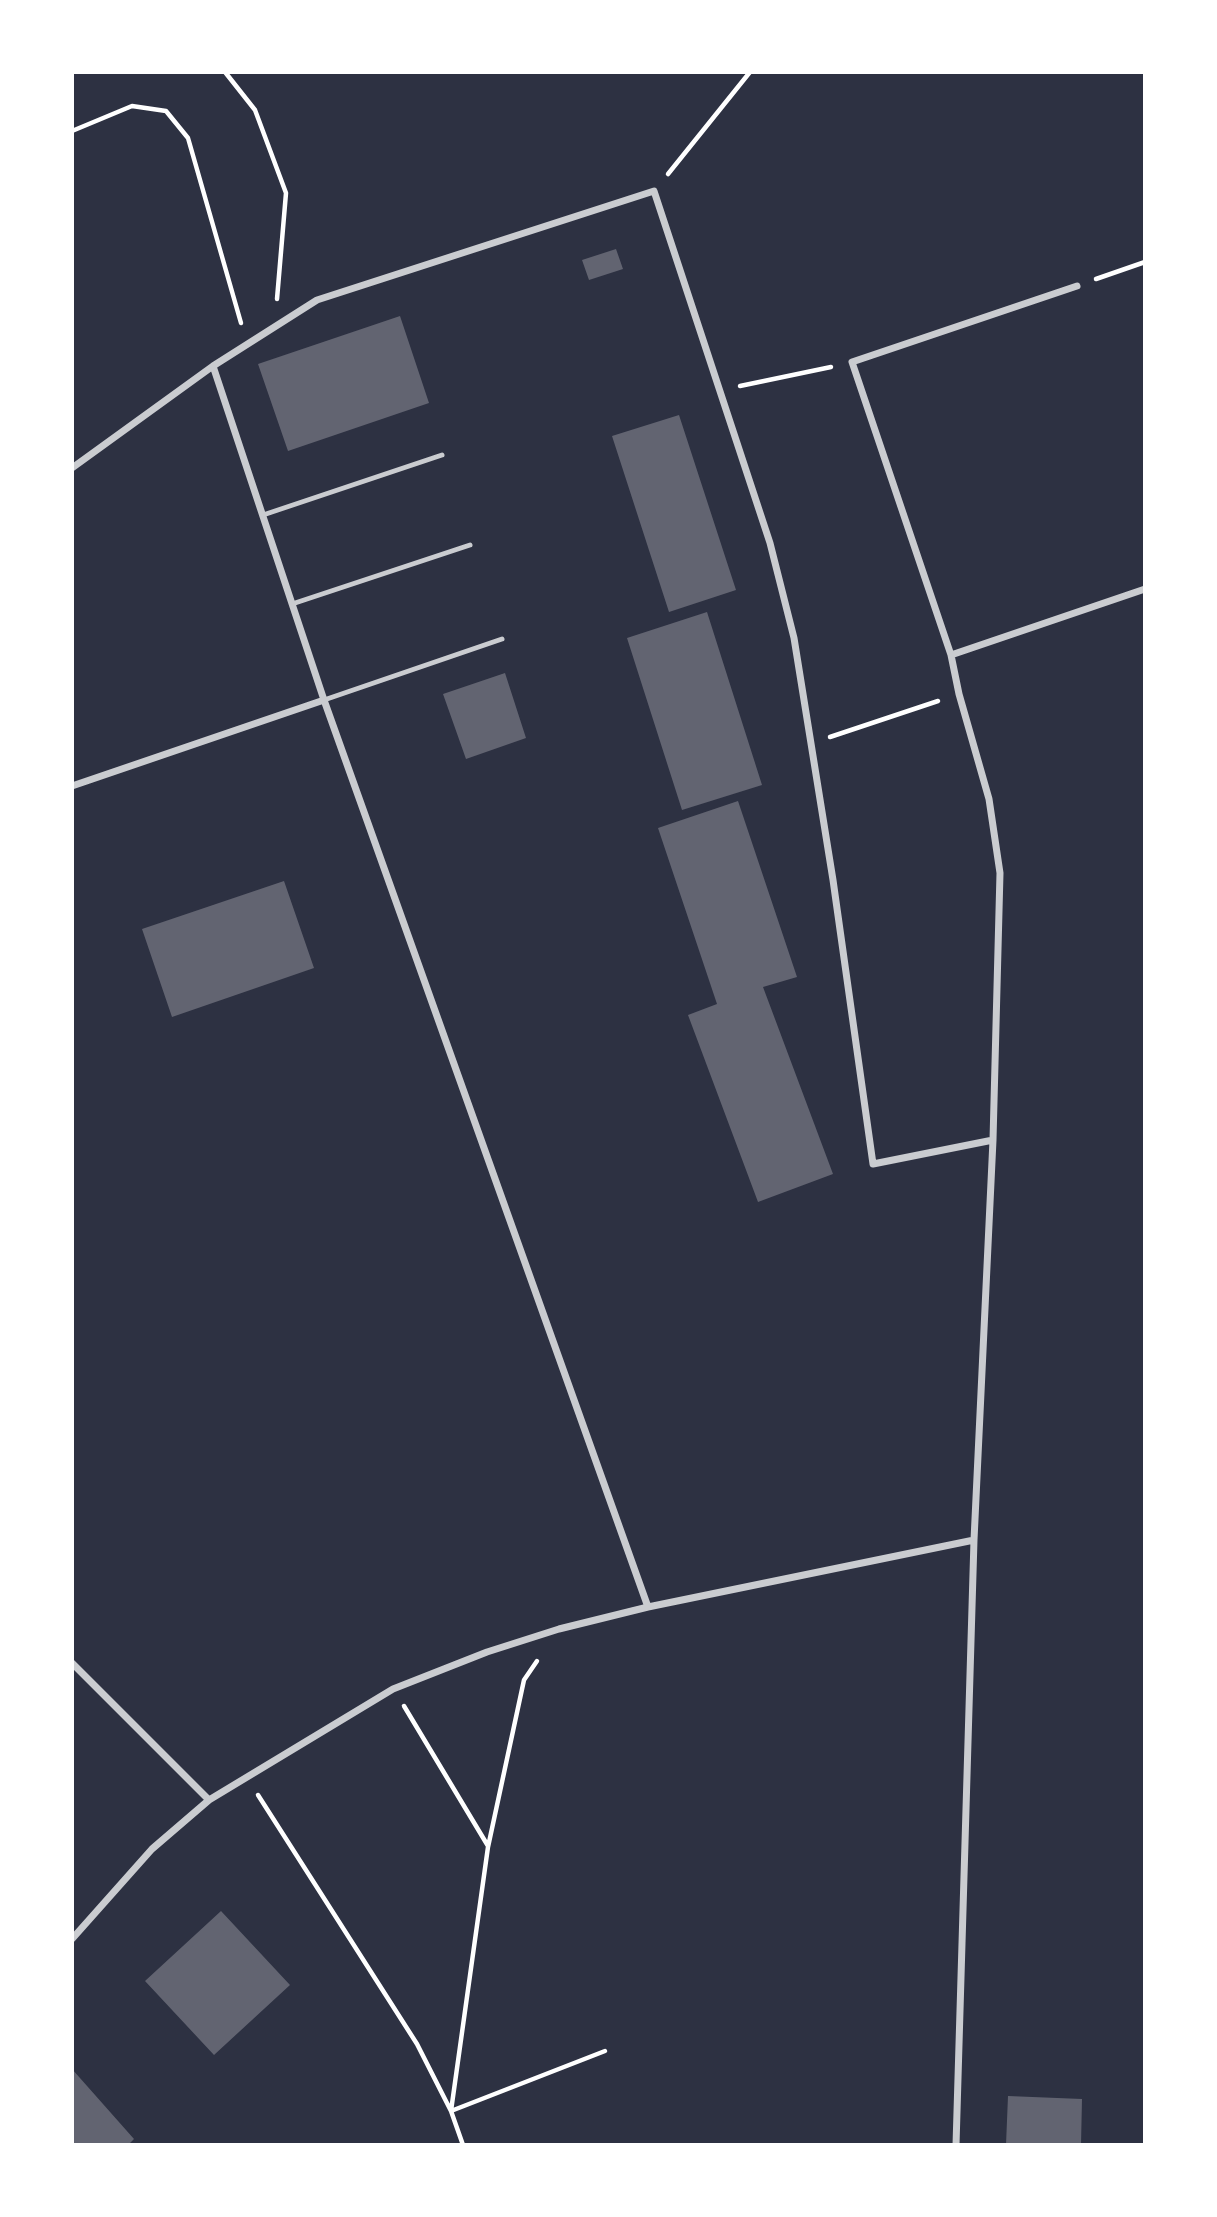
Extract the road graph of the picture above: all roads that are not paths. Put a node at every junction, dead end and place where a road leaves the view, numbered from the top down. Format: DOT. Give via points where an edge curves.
graph roads {
  1 [pos="1077,286"];
  2 [pos="213,366"];
  3 [pos="442,455"];
  4 [pos="72,468"];
  5 [pos="263,515"];
  6 [pos="470,545"];
  7 [pos="1145,589"];
  8 [pos="292,604"];
  9 [pos="502,639"];
  10 [pos="951,655"];
  11 [pos="324,700"];
  12 [pos="72,786"];
  13 [pos="993,1140"];
  14 [pos="974,1540"];
  15 [pos="648,1607"];
  16 [pos="72,1664"];
  17 [pos="209,1800"];
  18 [pos="72,1940"];
  19 [pos="956,2145"];
  1 -- 10 [label="street" via="852,362"];
  2 -- 4 [label="street"];
  2 -- 5 [label="street"];
  2 -- 13 [label="street" via="317,300 654,191 770,543 794,638 873,1164"];
  3 -- 5 [label="lane"];
  5 -- 8 [label="street"];
  6 -- 8 [label="lane"];
  7 -- 10 [label="street"];
  8 -- 11 [label="street"];
  9 -- 11 [label="lane"];
  10 -- 13 [label="street" via="989,799 1000,873"];
  11 -- 12 [label="street"];
  11 -- 15 [label="street"];
  13 -- 14 [label="street"];
  14 -- 15 [label="street"];
  14 -- 19 [label="street"];
  15 -- 17 [label="street" via="487,1652 393,1689"];
  16 -- 17 [label="street"];
  17 -- 18 [label="street" via="152,1849"];
}
